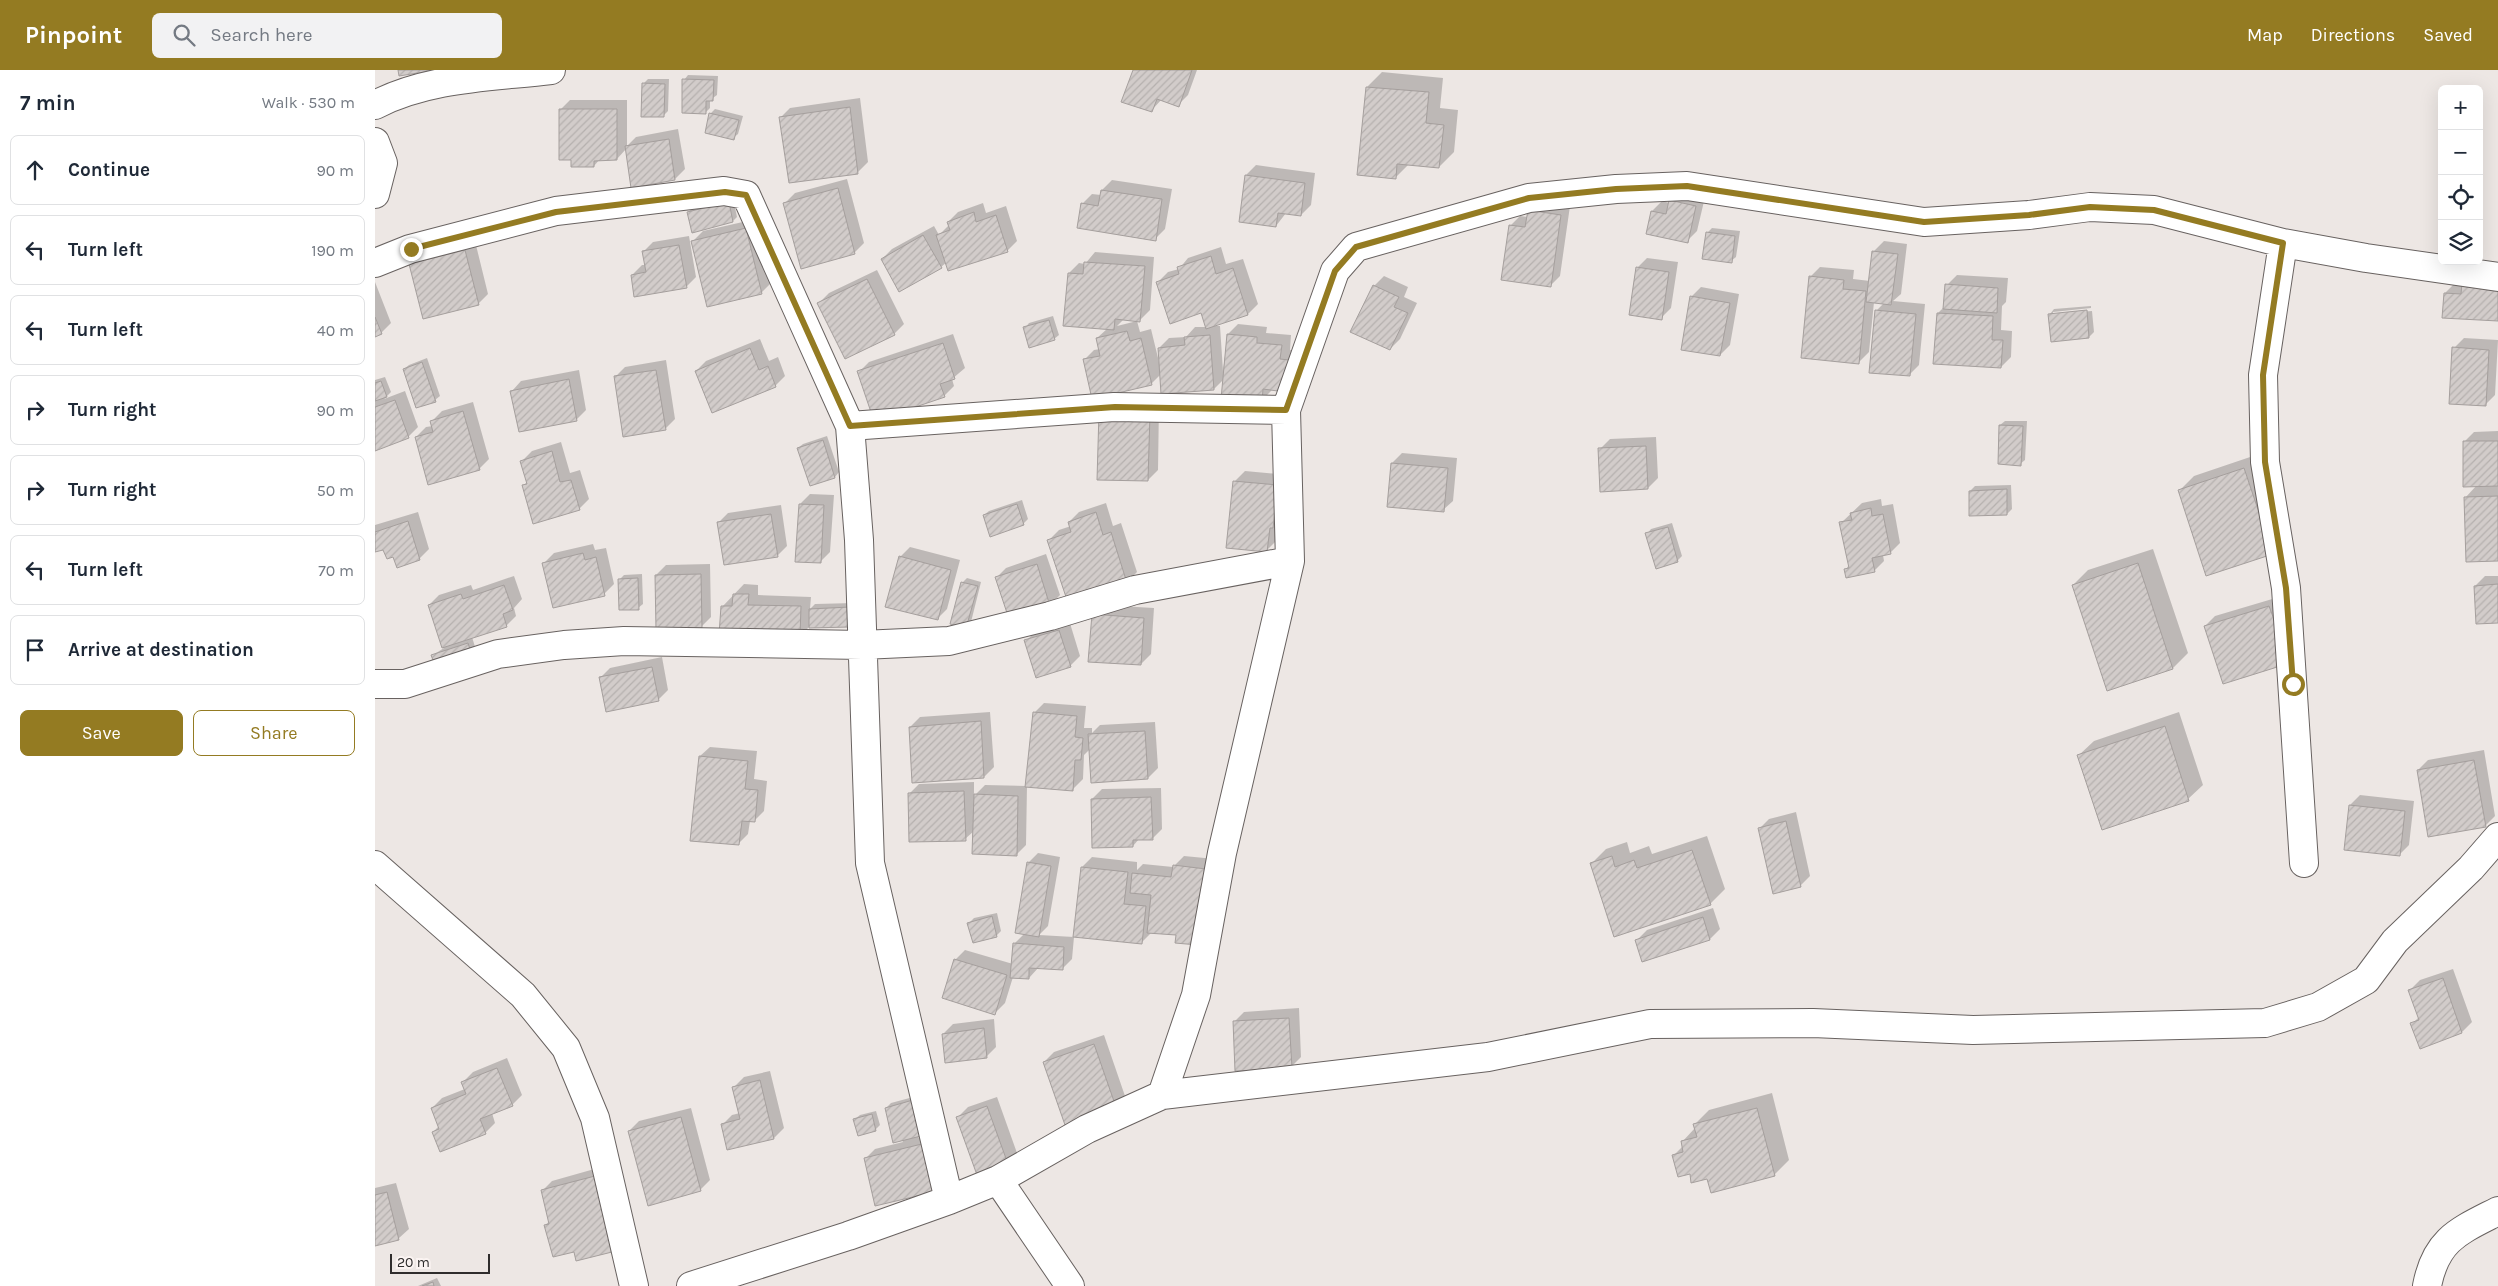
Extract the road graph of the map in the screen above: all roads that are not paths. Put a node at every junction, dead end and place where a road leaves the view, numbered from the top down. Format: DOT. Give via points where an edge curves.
graph roads {
  1 [pos="551,70"];
  2 [pos="375,105"];
  3 [pos="375,142"];
  4 [pos="375,194"];
  5 [pos="2283,243"];
  6 [pos="375,263"];
  7 [pos="2498,277"];
  8 [pos="1286,410"];
  9 [pos="850,426"];
  10 [pos="1290,561"];
  11 [pos="862,645"];
  12 [pos="375,684"];
  13 [pos="2498,837"];
  14 [pos="2304,863"];
  15 [pos="375,865"];
  16 [pos="1162,1095"];
  17 [pos="998,1180"];
  18 [pos="949,1200"];
  19 [pos="2498,1211"];
  20 [pos="634,1286"];
  21 [pos="691,1286"];
  22 [pos="1070,1286"];
  23 [pos="2427,1286"];
  1 -- 2 [label="street" via="426,86 394,95"];
  3 -- 4 [label="street" via="383,163"];
  5 -- 7 [label="street"];
  5 -- 8 [label="street" via="2154,210 2090,207 1924,222 1687,186 1529,198 1356,247 1335,271"];
  5 -- 14 [label="street" via="2263,375 2265,462 2286,588"];
  6 -- 9 [label="street" via="411,249 556,212 725,192 746,195"];
  8 -- 9 [label="street" via="1115,407"];
  8 -- 10 [label="street"];
  9 -- 11 [label="street" via="859,540"];
  10 -- 11 [label="street" via="1135,590 1050,616 949,641"];
  10 -- 16 [label="street" via="1222,853 1196,995"];
  11 -- 12 [label="street" via="624,641 564,645 499,654 405,684"];
  11 -- 18 [label="street" via="870,863"];
  13 -- 16 [label="street" via="2471,868 2395,941 2365,980 2318,1007 2265,1023 1973,1030 1813,1022 1650,1024 1487,1057"];
  15 -- 20 [label="street" via="523,996 566,1048 595,1118"];
  16 -- 17 [label="street" via="1087,1129"];
  17 -- 18 [label="street"];
  17 -- 22 [label="street"];
  18 -- 21 [label="street"];
  19 -- 23 [label="street" via="2446,1241 2430,1270"];
}
